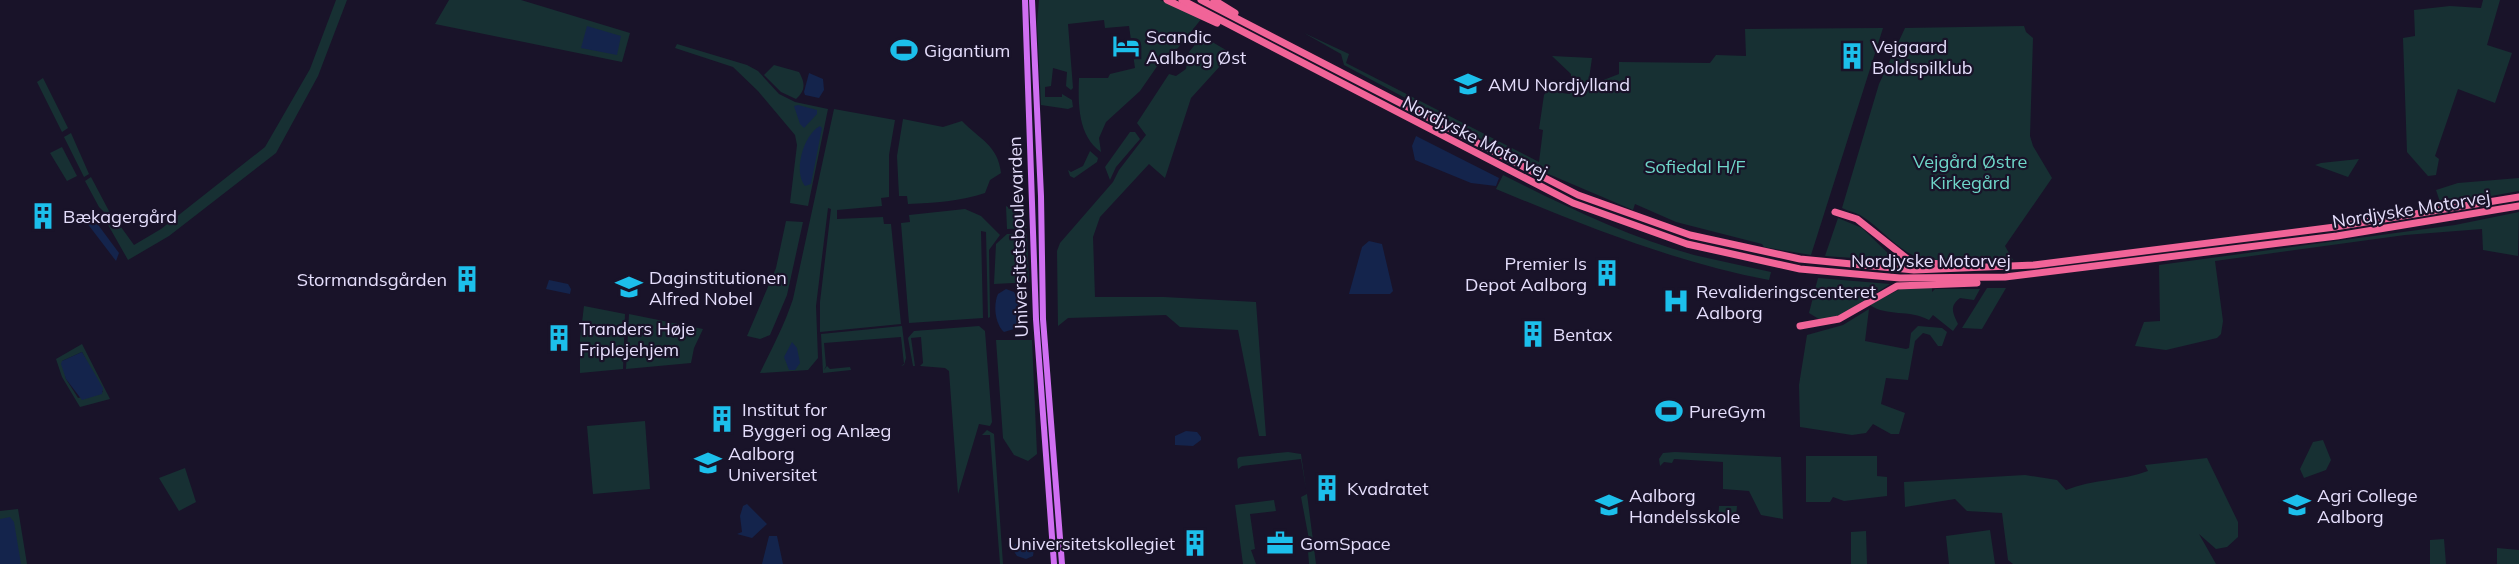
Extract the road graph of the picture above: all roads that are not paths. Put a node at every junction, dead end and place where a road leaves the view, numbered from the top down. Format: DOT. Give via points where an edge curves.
graph roads {
  1 [pos="1025,0"];
  2 [pos="1032,0"];
  3 [pos="1167,0"];
  4 [pos="1182,0"];
  5 [pos="1201,0"];
  6 [pos="1214,0"];
  7 [pos="1293,49"];
  8 [pos="1351,89"];
  9 [pos="2519,197"];
  10 [pos="2519,206"];
  11 [pos="1835,212"];
  12 [pos="2034,266"];
  13 [pos="2071,270"];
  14 [pos="1800,326"];
  15 [pos="1054,564"];
  16 [pos="1062,564"];
  1 -- 15 [label="main road, Universitetsboulevarden" via="1036,319"];
  2 -- 16 [label="main road, Universitetsboulevarden" via="1043,319"];
  3 -- 8 [label="highway"];
  4 -- 8 [label="highway, Nordjyske Motorvej"];
  5 -- 7 [label="highway, Nordjyske Motorvej"];
  6 -- 7 [label="highway"];
  7 -- 12 [label="highway, Nordjyske Motorvej" via="1578,195 1690,235 1776,255 1858,267 1914,270"];
  8 -- 13 [label="highway, Nordjyske Motorvej" via="1573,203 1687,244 1774,264 1852,276 1971,279"];
  9 -- 12 [label="highway, Nordjyske Motorvej" via="2368,222"];
  10 -- 13 [label="highway, Nordjyske Motorvej" via="2337,236"];
  11 -- 12 [label="highway" via="1857,219 1894,250 1917,263"];
  13 -- 14 [label="highway" via="2005,280 1898,286 1839,319"];
}
